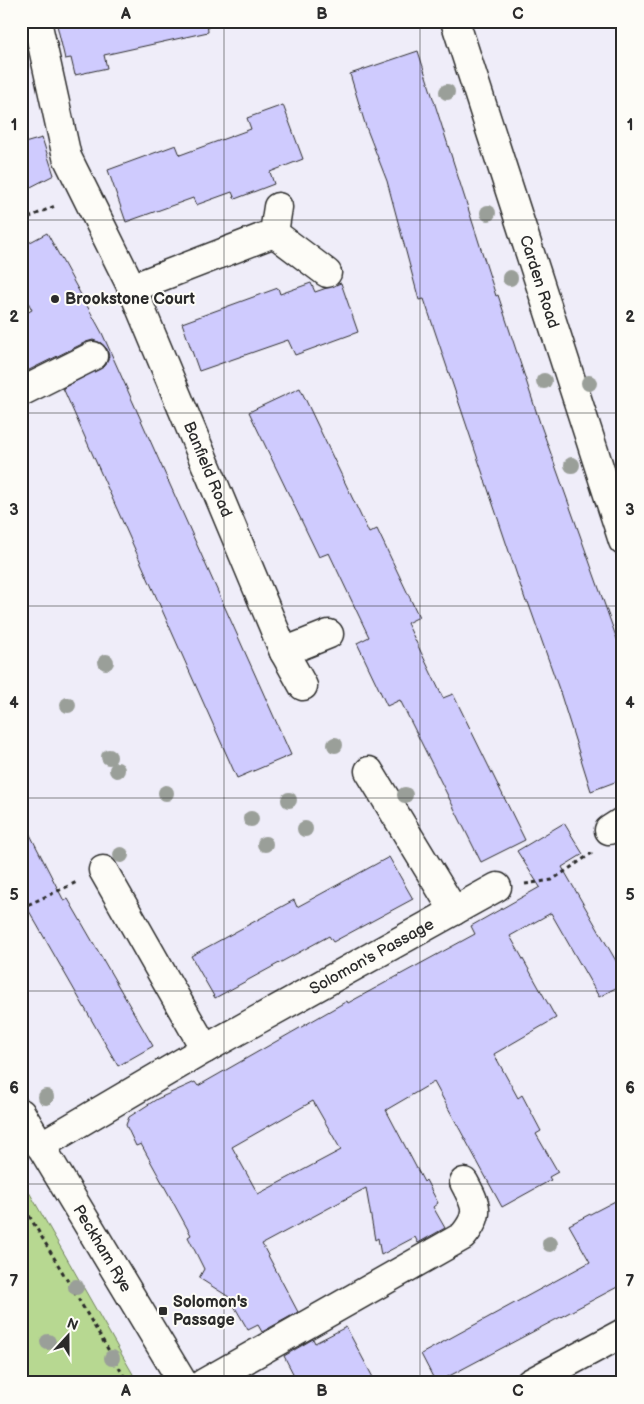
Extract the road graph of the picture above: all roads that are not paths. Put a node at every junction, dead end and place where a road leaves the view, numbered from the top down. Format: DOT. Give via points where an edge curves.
graph roads {
  1 [pos="37,21"];
  2 [pos="455,21"];
  3 [pos="327,273"];
  4 [pos="132,288"];
  5 [pos="93,356"];
  6 [pos="21,392"];
  7 [pos="623,541"];
  8 [pos="329,634"];
  9 [pos="284,652"];
  10 [pos="304,686"];
  11 [pos="369,771"];
  12 [pos="103,870"];
  13 [pos="497,887"];
  14 [pos="454,911"];
  15 [pos="205,1049"];
  16 [pos="21,1113"];
  17 [pos="40,1146"];
  18 [pos="464,1182"];
  19 [pos="623,1333"];
  20 [pos="183,1383"];
  21 [pos="204,1383"];
  22 [pos="530,1383"];
  1 -- 4 [label="street, Banfield Road" via="67,157"];
  2 -- 7 [label="street, Carden Road"];
  3 -- 4 [label="street" via="276,220"];
  4 -- 9 [label="street, Banfield Road"];
  5 -- 6 [label="street"];
  8 -- 9 [label="street"];
  9 -- 10 [label="street, Banfield Road"];
  11 -- 14 [label="street"];
  12 -- 15 [label="street"];
  13 -- 14 [label="street, Solomon's Passage"];
  14 -- 15 [label="street, Solomon's Passage"];
  15 -- 17 [label="street, Solomon's Passage"];
  16 -- 17 [label="street, Peckham Rye"];
  17 -- 20 [label="street, Peckham Rye"];
  18 -- 21 [label="street" via="476,1204 474,1222 463,1236"];
  19 -- 22 [label="street"];
}
